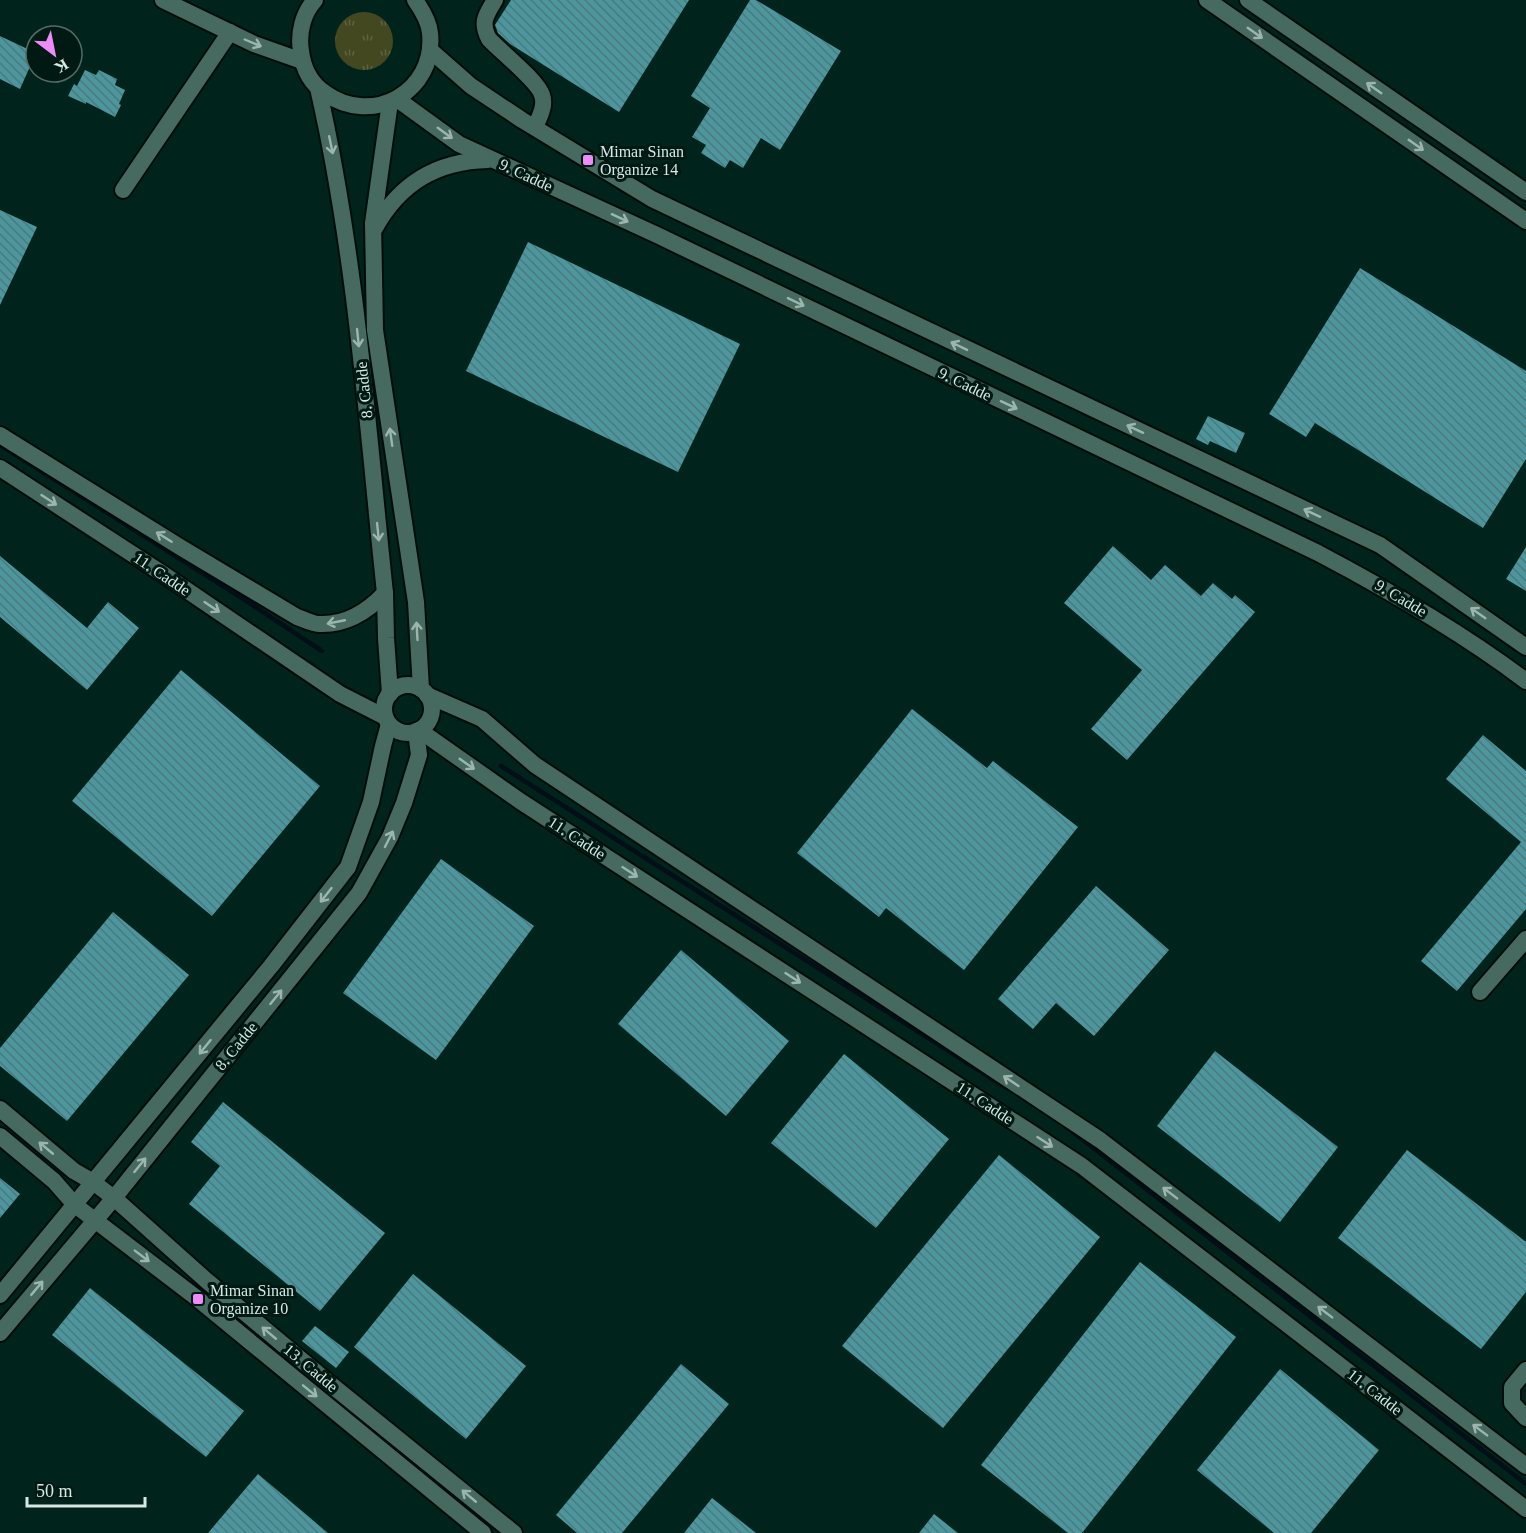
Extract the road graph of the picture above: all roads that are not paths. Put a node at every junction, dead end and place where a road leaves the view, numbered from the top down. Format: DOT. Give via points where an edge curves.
graph roads {
  1 [pos="163,0"];
  2 [pos="315,0"];
  3 [pos="495,0"];
  4 [pos="1207,0"];
  5 [pos="1248,0"];
  6 [pos="424,4"];
  7 [pos="230,32"];
  8 [pos="430,50"];
  9 [pos="302,61"];
  10 [pos="318,88"];
  11 [pos="394,100"];
  12 [pos="535,127"];
  13 [pos="491,159"];
  14 [pos="123,190"];
  15 [pos="1526,192"];
  16 [pos="1526,221"];
  17 [pos="374,231"];
  18 [pos="0,435"];
  19 [pos="0,468"];
  20 [pos="385,593"];
  21 [pos="1526,647"];
  22 [pos="1526,681"];
  23 [pos="424,692"];
  24 [pos="390,693"];
  25 [pos="387,720"];
  26 [pos="418,731"];
  27 [pos="1526,939"];
  28 [pos="1480,992"];
  29 [pos="0,1110"];
  30 [pos="0,1136"];
  31 [pos="93,1182"];
  32 [pos="114,1198"];
  33 [pos="75,1205"];
  34 [pos="95,1221"];
  35 [pos="0,1295"];
  36 [pos="0,1333"];
  37 [pos="1526,1370"];
  38 [pos="1526,1418"];
  39 [pos="1526,1466"];
  40 [pos="1526,1509"];
  41 [pos="483,1533"];
  42 [pos="514,1533"];
  1 -- 7 [label="street"];
  2 -- 9 [label="street" via="302,22"];
  3 -- 12 [label="street" via="484,30 543,96"];
  4 -- 16 [label="street, one-way"];
  15 -- 5 [label="street, one-way"];
  6 -- 8 [label="street"];
  7 -- 9 [label="street, one-way"];
  7 -- 14 [label="street"];
  8 -- 11 [label="street" via="419,79"];
  8 -- 12 [label="street, 9. Cadde" via="471,86"];
  9 -- 10 [label="street"];
  10 -- 11 [label="street" via="335,101 356,107"];
  10 -- 20 [label="street, 8. Cadde, one-way" via="332,148 351,272"];
  11 -- 13 [label="street, 9. Cadde, one-way" via="459,144"];
  11 -- 17 [label="street, 8. Cadde"];
  21 -- 12 [label="street, 9. Cadde, one-way" via="1380,545 652,199"];
  13 -- 17 [label="street" via="445,166 416,180 391,203"];
  13 -- 22 [label="street, 9. Cadde, one-way" via="1318,553 1420,609"];
  23 -- 17 [label="street, 8. Cadde, one-way" via="416,602 375,330"];
  20 -- 18 [label="street, 11. Cadde, one-way" via="364,611 341,621 318,624 297,617"];
  19 -- 25 [label="street, 11. Cadde, one-way" via="340,694"];
  20 -- 24 [label="street, 8. Cadde"];
  23 -- 24 [label="street" via="405,686"];
  23 -- 26 [label="street" via="432,710 426,725"];
  39 -- 23 [label="street, 11. Cadde, one-way" via="1100,1140 536,765 482,718"];
  24 -- 25 [label="street" via="384,709"];
  25 -- 26 [label="street" via="403,733"];
  25 -- 31 [label="street, 8. Cadde, one-way" via="371,802 348,867"];
  32 -- 26 [label="street, 8. Cadde, one-way" via="359,893 408,794 419,755"];
  26 -- 40 [label="street, 11. Cadde, one-way" via="1082,1166"];
  27 -- 28 [label="street"];
  31 -- 29 [label="street, one-way"];
  30 -- 33 [label="street" via="54,1181"];
  31 -- 32 [label="street, 13. Cadde"];
  31 -- 33 [label="street, 8. Cadde"];
  32 -- 34 [label="street, 8. Cadde"];
  42 -- 32 [label="street, 13. Cadde, one-way" via="207,1281"];
  33 -- 34 [label="street, 13. Cadde"];
  33 -- 35 [label="street, 8. Cadde"];
  36 -- 34 [label="street, 8. Cadde, one-way"];
  34 -- 41 [label="street, 13. Cadde, one-way" via="198,1299"];
  37 -- 38 [label="street" via="1512,1387 1512,1403"];
}
